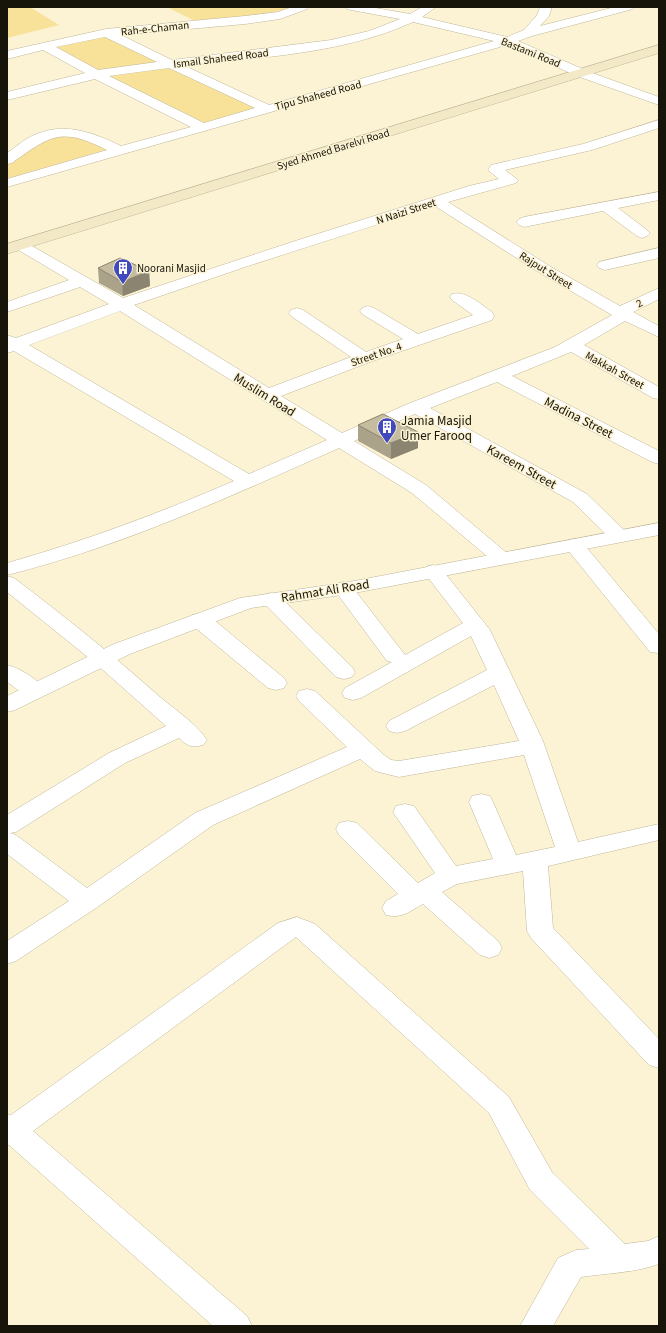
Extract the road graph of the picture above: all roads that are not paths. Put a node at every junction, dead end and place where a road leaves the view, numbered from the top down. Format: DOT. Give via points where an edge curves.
graph roads {
  1 [pos="303,7"];
  2 [pos="351,7"];
  3 [pos="430,7"];
  4 [pos="546,7"];
  5 [pos="629,7"];
  6 [pos="412,18"];
  7 [pos="106,33"];
  8 [pos="528,33"];
  9 [pos="508,41"];
  10 [pos="45,46"];
  11 [pos="659,49"];
  12 [pos="7,55"];
  13 [pos="170,64"];
  14 [pos="580,73"];
  15 [pos="97,75"];
  16 [pos="7,96"];
  17 [pos="659,101"];
  18 [pos="267,109"];
  19 [pos="659,124"];
  20 [pos="202,127"];
  21 [pos="119,151"];
  22 [pos="7,160"];
  23 [pos="7,183"];
  24 [pos="656,200"];
  25 [pos="436,201"];
  26 [pos="605,206"];
  27 [pos="524,222"];
  28 [pos="642,233"];
  29 [pos="13,247"];
  30 [pos="659,253"];
  31 [pos="605,265"];
  32 [pos="82,281"];
  33 [pos="659,293"];
  34 [pos="458,297"];
  35 [pos="121,304"];
  36 [pos="7,307"];
  37 [pos="368,311"];
  38 [pos="297,313"];
  39 [pos="621,314"];
  40 [pos="659,332"];
  41 [pos="417,340"];
  42 [pos="10,344"];
  43 [pos="571,345"];
  44 [pos="364,358"];
  45 [pos="500,376"];
  46 [pos="659,394"];
  47 [pos="266,395"];
  48 [pos="416,407"];
  49 [pos="340,441"];
  50 [pos="659,458"];
  51 [pos="248,481"];
  52 [pos="659,529"];
  53 [pos="619,536"];
  54 [pos="574,545"];
  55 [pos="501,558"];
  56 [pos="7,569"];
  57 [pos="433,571"];
  58 [pos="7,582"];
  59 [pos="343,588"];
  60 [pos="271,599"];
  61 [pos="200,620"];
  62 [pos="649,623"];
  63 [pos="475,626"];
  64 [pos="658,647"];
  65 [pos="395,656"];
  66 [pos="103,658"];
  67 [pos="7,672"];
  68 [pos="344,672"];
  69 [pos="499,673"];
  70 [pos="276,683"];
  71 [pos="35,691"];
  72 [pos="353,693"];
  73 [pos="307,696"];
  74 [pos="7,705"];
  75 [pos="397,726"];
  76 [pos="533,746"];
  77 [pos="363,748"];
  78 [pos="481,802"];
  79 [pos="405,812"];
  80 [pos="7,826"];
  81 [pos="348,829"];
  82 [pos="659,832"];
  83 [pos="7,841"];
  84 [pos="570,853"];
  85 [pos="535,860"];
  86 [pos="508,865"];
  87 [pos="450,876"];
  88 [pos="411,899"];
  89 [pos="87,901"];
  90 [pos="488,948"];
  91 [pos="7,954"];
  92 [pos="659,1057"];
  93 [pos="9,1130"];
  94 [pos="656,1255"];
  95 [pos="620,1258"];
  96 [pos="236,1326"];
  97 [pos="536,1326"];
  1 -- 7 [label="street, Rah-e-Chaman" via="280,15 245,20"];
  2 -- 6 [label="street, Bastami Road"];
  3 -- 6 [label="street, Ismail Shaheed Road"];
  4 -- 8 [label="street" via="543,16"];
  5 -- 8 [label="street, Tipu Shaheed Road"];
  6 -- 9 [label="street, Bastami Road"];
  6 -- 13 [label="street, Ismail Shaheed Road" via="372,33 305,48"];
  7 -- 10 [label="street, Rah-e-Chaman"];
  7 -- 13 [label="street"];
  8 -- 9 [label="street, Tipu Shaheed Road"];
  9 -- 14 [label="street, Bastami Road"];
  9 -- 18 [label="street, Tipu Shaheed Road"];
  10 -- 12 [label="street, Rah-e-Chaman"];
  10 -- 15 [label="street"];
  11 -- 14 [label="main road, Syed Ahmed Barelvi Road"];
  13 -- 15 [label="street, Ismail Shaheed Road"];
  13 -- 18 [label="street"];
  14 -- 17 [label="street, Bastami Road"];
  14 -- 29 [label="main road, Syed Ahmed Barelvi Road"];
  15 -- 16 [label="street, Ismail Shaheed Road"];
  15 -- 20 [label="street"];
  18 -- 20 [label="street, Tipu Shaheed Road"];
  19 -- 25 [label="street, N Naizi Street" via="587,147 499,167 495,170 510,179 509,181"];
  20 -- 21 [label="street, Tipu Shaheed Road"];
  21 -- 22 [label="street" via="87,135 63,132 38,139"];
  21 -- 23 [label="street, Tipu Shaheed Road"];
  24 -- 26 [label="street"];
  25 -- 35 [label="street, N Naizi Street"];
  25 -- 39 [label="street, Rajput Street"];
  26 -- 27 [label="street"];
  26 -- 28 [label="street"];
  29 -- 32 [label="street, Muslim Road"];
  30 -- 31 [label="street"];
  32 -- 35 [label="street, Muslim Road"];
  32 -- 36 [label="street"];
  33 -- 39 [label="street, 2"];
  34 -- 41 [label="street, Street No. 4" via="486,316"];
  35 -- 42 [label="street, N Naizi Street"];
  35 -- 47 [label="street, Muslim Road"];
  37 -- 41 [label="street"];
  38 -- 44 [label="street"];
  39 -- 40 [label="street, Rajput Street"];
  39 -- 43 [label="street, 2"];
  41 -- 44 [label="street, Street No. 4"];
  42 -- 51 [label="street"];
  43 -- 45 [label="street, 2"];
  43 -- 46 [label="street, Makkah Street"];
  44 -- 47 [label="street, Street No. 4"];
  45 -- 48 [label="street, 2"];
  45 -- 50 [label="street, Madina Street"];
  47 -- 49 [label="street, Muslim Road"];
  48 -- 49 [label="street, 2"];
  48 -- 53 [label="street, Kareem Street" via="580,498"];
  49 -- 51 [label="street, 2"];
  49 -- 55 [label="street, Muslim Road" via="419,489"];
  51 -- 56 [label="street, 2" via="121,533"];
  52 -- 53 [label="street, Rahmat Ali Road"];
  53 -- 54 [label="street, Rahmat Ali Road"];
  54 -- 55 [label="street, Rahmat Ali Road"];
  54 -- 62 [label="street"];
  55 -- 57 [label="street, Rahmat Ali Road"];
  57 -- 59 [label="street, Rahmat Ali Road"];
  57 -- 63 [label="street"];
  58 -- 66 [label="street"];
  59 -- 60 [label="street, Rahmat Ali Road"];
  59 -- 65 [label="street"];
  60 -- 61 [label="street, Rahmat Ali Road" via="247,602"];
  60 -- 68 [label="street"];
  61 -- 66 [label="street, Rahmat Ali Road"];
  61 -- 70 [label="street"];
  62 -- 64 [label="street"];
  63 -- 69 [label="street"];
  63 -- 72 [label="street"];
  66 -- 71 [label="street, Rahmat Ali Road"];
  66 -- 80 [label="street" via="188,734 116,758"];
  67 -- 71 [label="street"];
  69 -- 75 [label="street"];
  69 -- 76 [label="street"];
  71 -- 74 [label="street, Rahmat Ali Road"];
  73 -- 77 [label="street"];
  76 -- 77 [label="street" via="399,769 388,769 379,764"];
  76 -- 84 [label="street"];
  77 -- 89 [label="street" via="204,820"];
  78 -- 86 [label="street"];
  79 -- 87 [label="street"];
  81 -- 88 [label="street"];
  82 -- 84 [label="street"];
  83 -- 89 [label="street"];
  84 -- 85 [label="street"];
  85 -- 86 [label="street"];
  85 -- 92 [label="street" via="540,931"];
  86 -- 87 [label="street"];
  87 -- 88 [label="street"];
  88 -- 90 [label="street"];
  89 -- 91 [label="street"];
  93 -- 95 [label="street" via="287,930 297,927 306,931 499,1105 541,1181"];
  93 -- 96 [label="street"];
  94 -- 95 [label="street"];
  95 -- 97 [label="street" via="576,1264 568,1268"];
}
